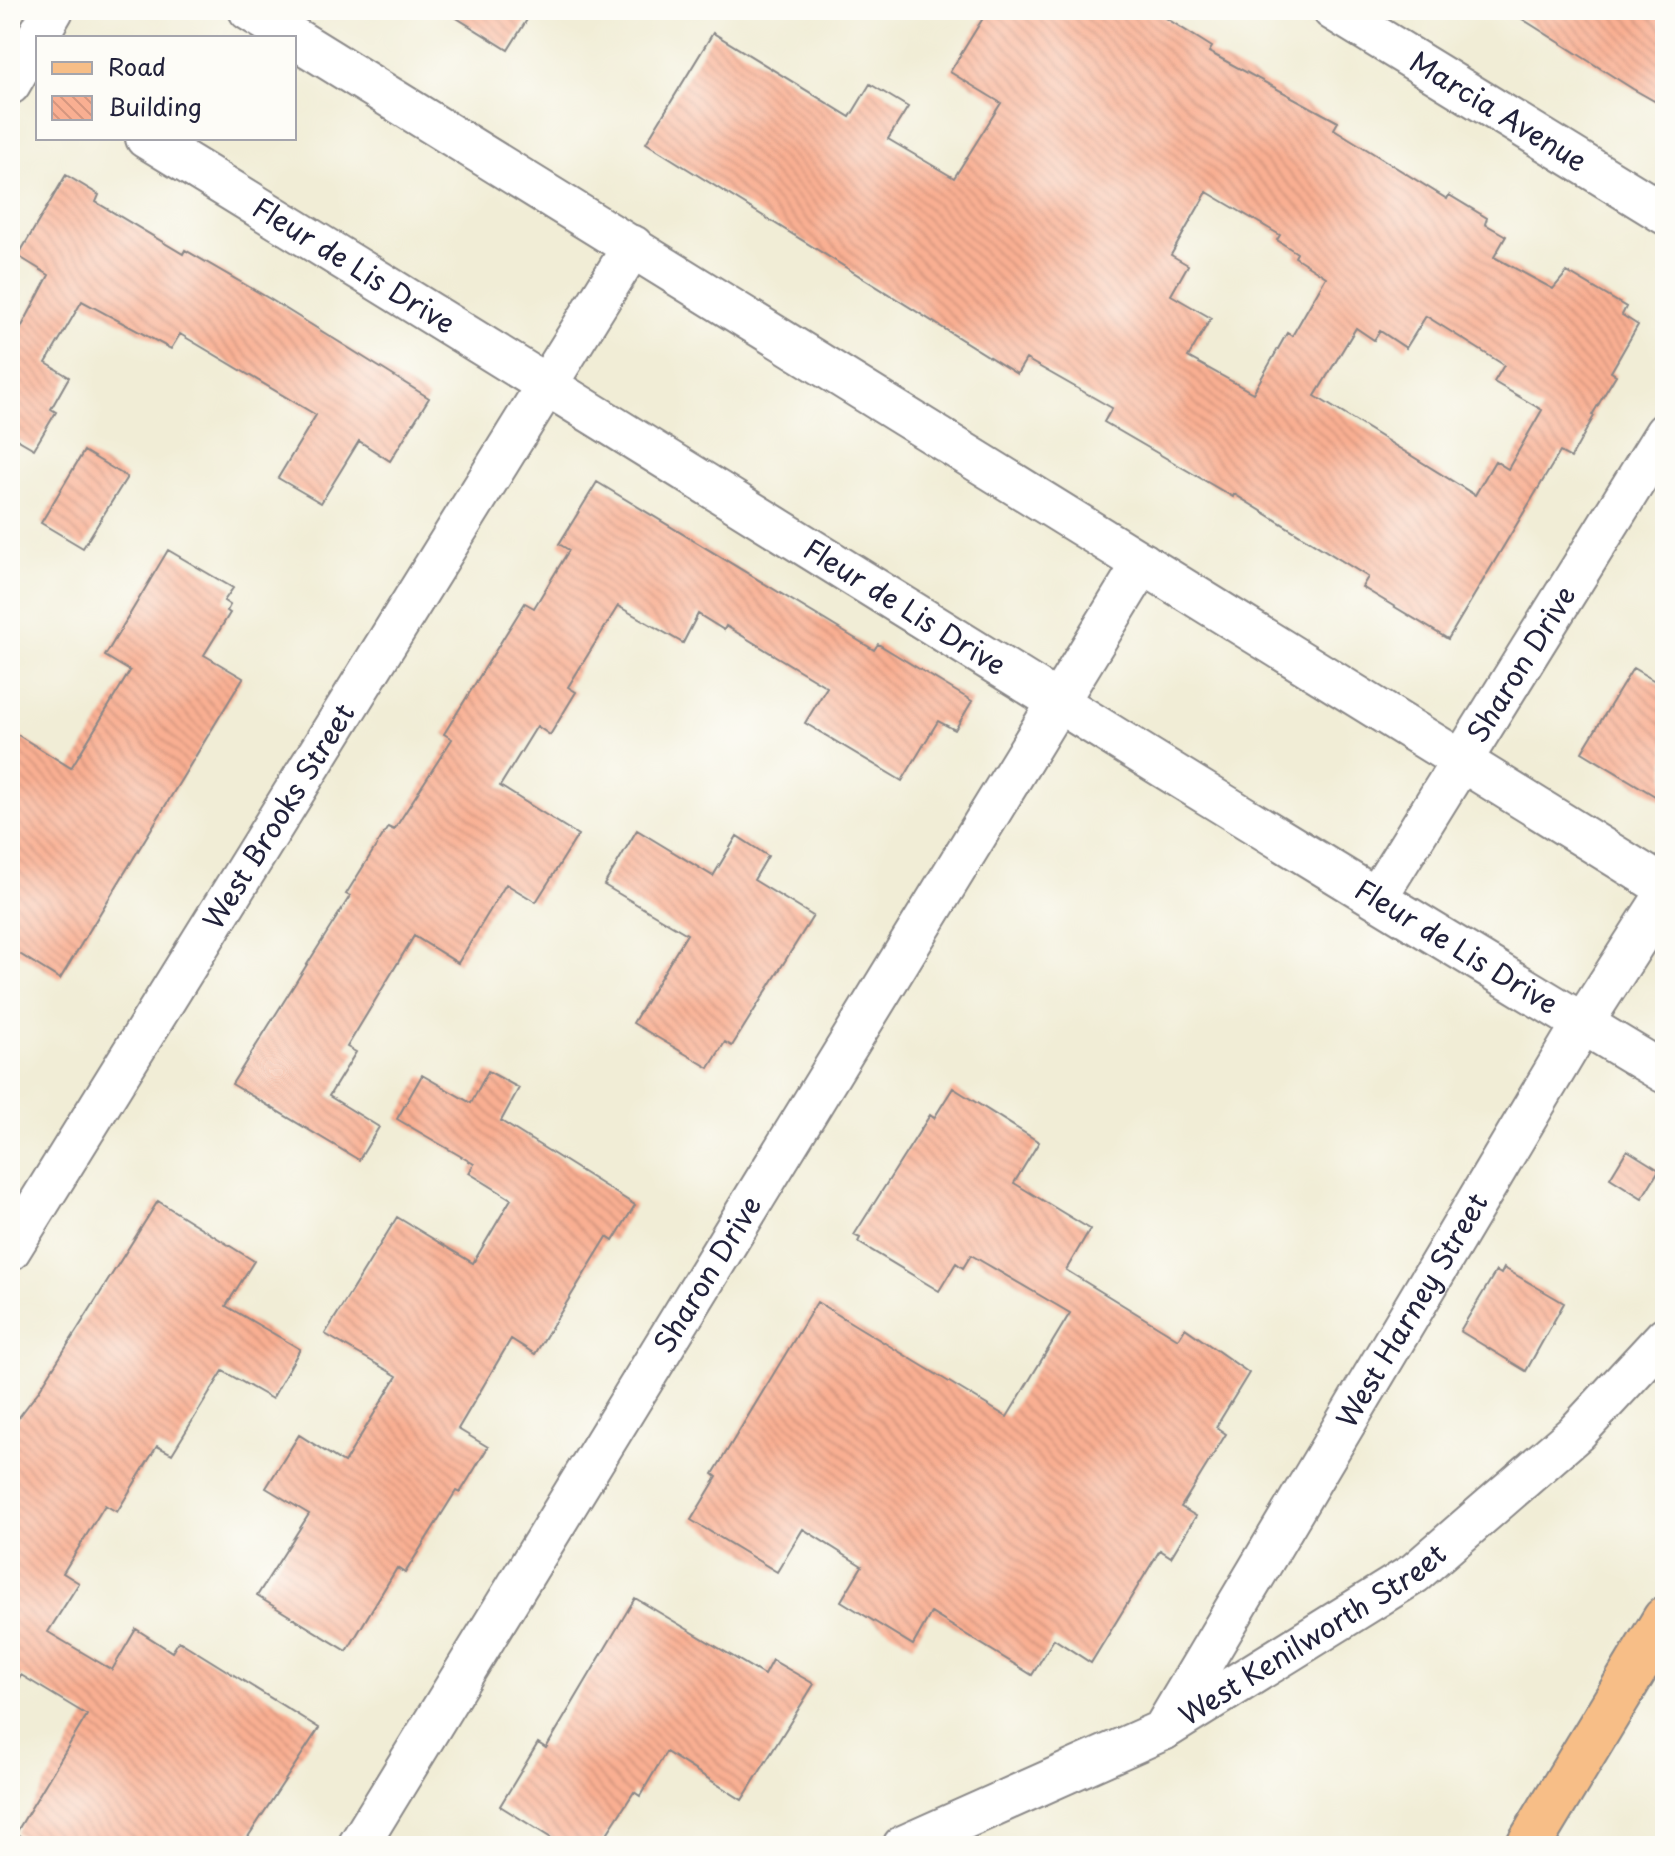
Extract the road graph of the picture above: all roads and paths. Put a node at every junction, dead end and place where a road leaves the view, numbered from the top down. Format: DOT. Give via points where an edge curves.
graph roads {
  1 [pos="53,10"];
  2 [pos="249,10"];
  3 [pos="1333,10"];
  4 [pos="38,36"];
  5 [pos="291,36"];
  6 [pos="296,39"];
  7 [pos="36,40"];
  8 [pos="20,68"];
  9 [pos="149,140"];
  10 [pos="1665,214"];
  11 [pos="633,246"];
  12 [pos="548,384"];
  13 [pos="1665,433"];
  14 [pos="1143,563"];
  15 [pos="1057,702"];
  16 [pos="1463,760"];
  17 [pos="1665,887"];
  18 [pos="1665,895"];
  19 [pos="1377,897"];
  20 [pos="1583,1023"];
  21 [pos="1665,1073"];
  22 [pos="10,1250"];
  23 [pos="1665,1337"];
  24 [pos="1665,1619"];
  25 [pos="1163,1730"];
  26 [pos="358,1846"];
  27 [pos="903,1846"];
  28 [pos="1528,1846"];
  1 -- 4 [label="street"];
  2 -- 5 [label="street"];
  3 -- 10 [label="street, Marcia Avenue"];
  6 -- 11 [label="street"];
  7 -- 8 [label="street"];
  9 -- 12 [label="street, Fleur de Lis Drive"];
  11 -- 12 [label="street, West Brooks Street"];
  11 -- 14 [label="street"];
  12 -- 15 [label="street, Fleur de Lis Drive"];
  12 -- 22 [label="street, West Brooks Street"];
  13 -- 16 [label="street, Sharon Drive"];
  14 -- 15 [label="street, Sharon Drive"];
  14 -- 16 [label="street"];
  15 -- 19 [label="street, Fleur de Lis Drive"];
  15 -- 26 [label="street, Sharon Drive"];
  16 -- 17 [label="street"];
  16 -- 19 [label="street, Sharon Drive"];
  18 -- 20 [label="street, West Harney Street"];
  19 -- 20 [label="street, Fleur de Lis Drive"];
  20 -- 21 [label="street, Fleur de Lis Drive"];
  20 -- 25 [label="street, West Harney Street"];
  23 -- 25 [label="street, West Kenilworth Street" via="1576,1433 1415,1573"];
  24 -- 28 [label="main road"];
  25 -- 27 [label="street, West Kenilworth Street"];
}
